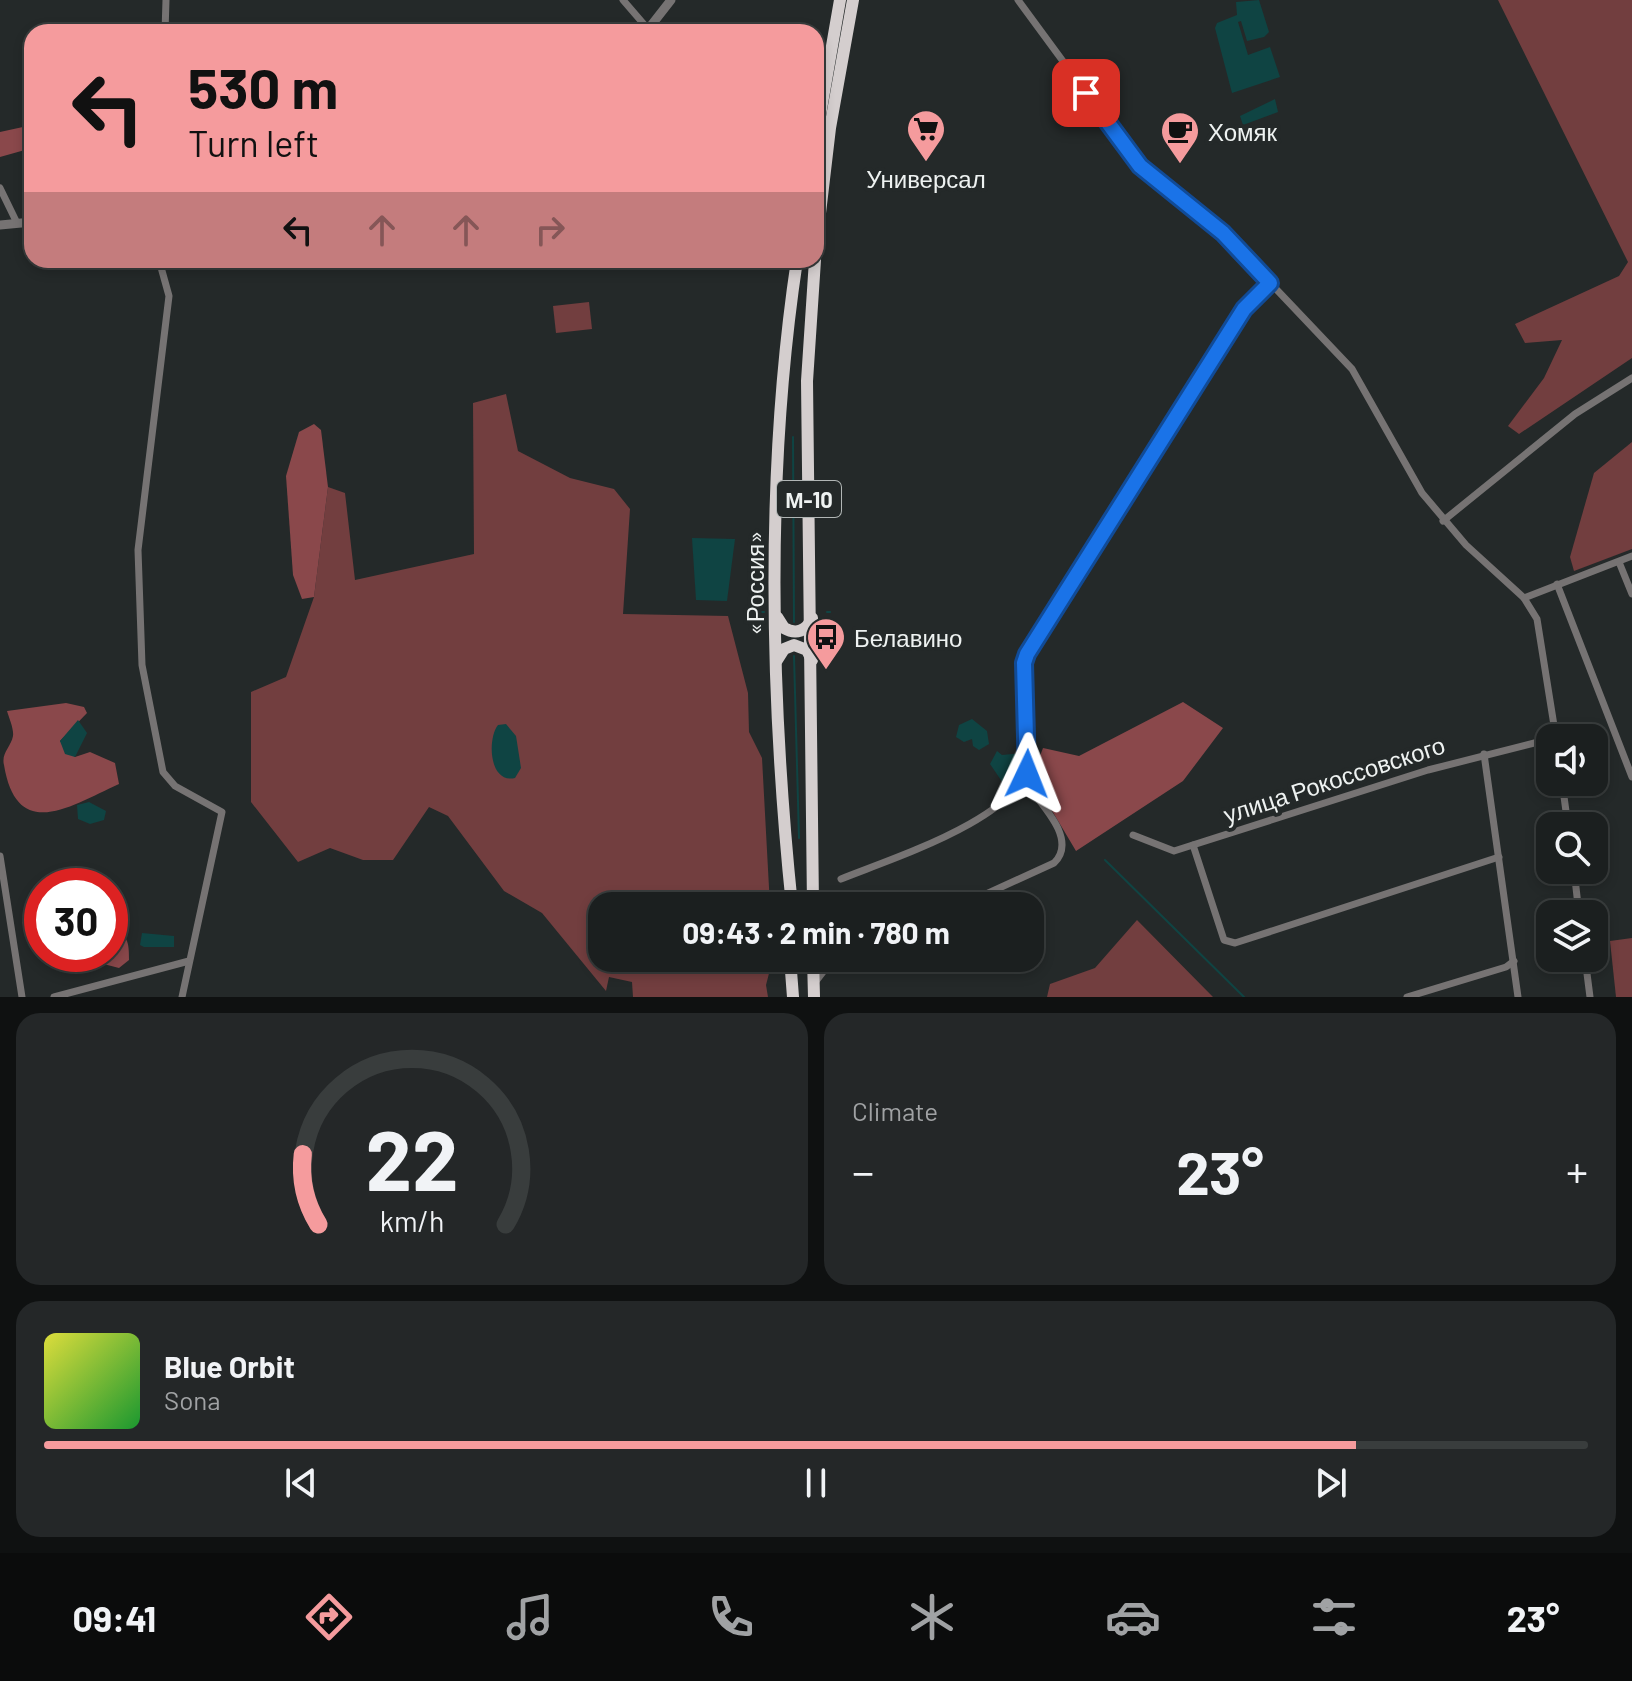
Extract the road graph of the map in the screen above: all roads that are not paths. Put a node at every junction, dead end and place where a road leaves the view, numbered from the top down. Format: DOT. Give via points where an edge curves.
graph roads {
  1 [pos="166,0"];
  2 [pos="623,0"];
  3 [pos="671,0"];
  4 [pos="840,0"];
  5 [pos="856,0"];
  6 [pos="1018,0"];
  7 [pos="165,24"];
  8 [pos="642,24"];
  9 [pos="652,24"];
  10 [pos="824,92"];
  11 [pos="824,180"];
  12 [pos="0,188"];
  13 [pos="17,223"];
  14 [pos="24,223"];
  15 [pos="0,225"];
  16 [pos="161,268"];
  17 [pos="796,268"];
  18 [pos="814,268"];
  19 [pos="1270,283"];
  20 [pos="1632,378"];
  21 [pos="1443,521"];
  22 [pos="1632,556"];
  23 [pos="1619,562"];
  24 [pos="1557,584"];
  25 [pos="1632,594"];
  26 [pos="1524,598"];
  27 [pos="776,614"];
  28 [pos="812,618"];
  29 [pos="812,660"];
  30 [pos="776,664"];
  31 [pos="1552,724"];
  32 [pos="1536,742"];
  33 [pos="1484,754"];
  34 [pos="1632,777"];
  35 [pos="1024,781"];
  36 [pos="1133,835"];
  37 [pos="1193,845"];
  38 [pos="0,856"];
  39 [pos="1499,857"];
  40 [pos="841,879"];
  41 [pos="791,892"];
  42 [pos="813,892"];
  43 [pos="991,892"];
  44 [pos="189,961"];
  45 [pos="1514,961"];
  46 [pos="793,972"];
  47 [pos="795,972"];
  48 [pos="822,972"];
  49 [pos="1587,972"];
  50 [pos="814,991"];
  51 [pos="22,997"];
  52 [pos="54,997"];
  53 [pos="182,997"];
  54 [pos="793,997"];
  55 [pos="799,997"];
  56 [pos="1407,997"];
  57 [pos="1518,997"];
  58 [pos="1590,997"];
  1 -- 7 [label="street"];
  2 -- 8 [label="street"];
  3 -- 9 [label="street"];
  4 -- 10 [label="highway"];
  5 -- 11 [label="highway"];
  6 -- 19 [label="street" via="1140,166 1223,233"];
  12 -- 13 [label="street"];
  13 -- 14 [label="street"];
  13 -- 15 [label="street"];
  16 -- 44 [label="street" via="169,296 138,550 142,665 163,772 175,786 222,812"];
  17 -- 27 [label="highway, «Россия» / М-10" via="780,382"];
  18 -- 28 [label="highway, М-10" via="807,381"];
  19 -- 21 [label="street" via="1352,369"];
  19 -- 35 [label="street" via="1244,309 1027,654 1029,761"];
  20 -- 21 [label="street" via="1575,414"];
  21 -- 26 [label="street"];
  22 -- 23 [label="street"];
  23 -- 24 [label="street"];
  23 -- 25 [label="street"];
  24 -- 26 [label="street"];
  24 -- 34 [label="street"];
  26 -- 31 [label="street" via="1537,619"];
  27 -- 28 [label="highway" via="791,632 804,629"];
  27 -- 30 [label="highway, «Россия» / М-10"];
  28 -- 29 [label="highway, М-10"];
  29 -- 30 [label="highway" via="807,650 794,645 782,651"];
  29 -- 42 [label="highway, М-10"];
  30 -- 41 [label="highway, «Россия» / М-10"];
  32 -- 33 [label="street, улица Рокоссовского"];
  33 -- 37 [label="street, улица Рокоссовского"];
  33 -- 39 [label="street"];
  35 -- 40 [label="street" via="967,825"];
  35 -- 43 [label="street" via="1065,846 1054,863"];
  36 -- 37 [label="street, улица Рокоссовского" via="1166,851"];
  37 -- 39 [label="street" via="1224,940 1235,943"];
  38 -- 51 [label="street"];
  39 -- 45 [label="street"];
  44 -- 52 [label="street"];
  44 -- 53 [label="street"];
  45 -- 56 [label="street"];
  45 -- 57 [label="street"];
  46 -- 54 [label="highway"];
  47 -- 55 [label="highway"];
  48 -- 50 [label="street"];
  49 -- 58 [label="street"];
}
